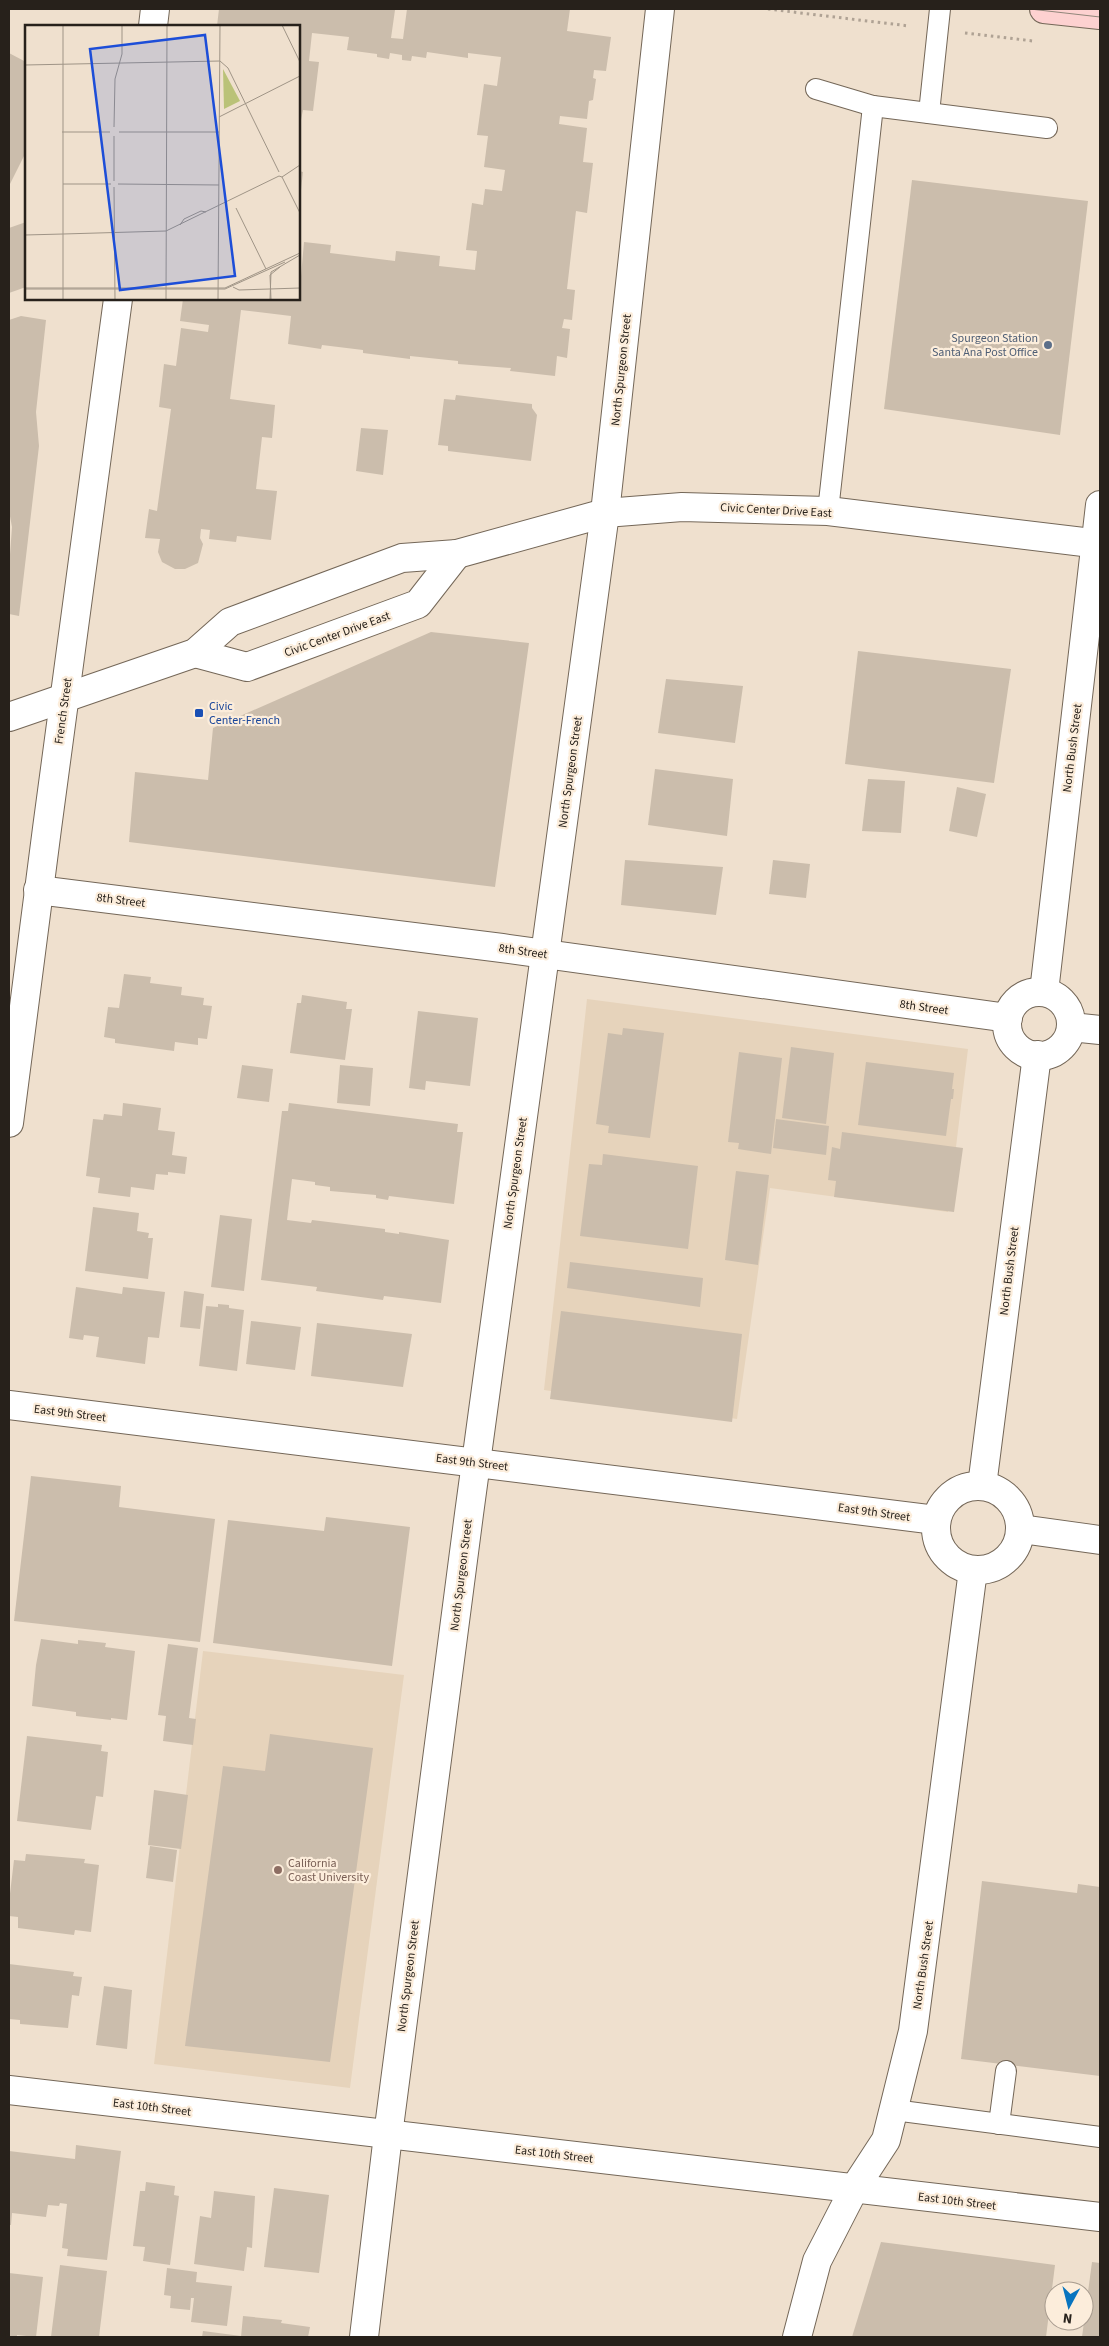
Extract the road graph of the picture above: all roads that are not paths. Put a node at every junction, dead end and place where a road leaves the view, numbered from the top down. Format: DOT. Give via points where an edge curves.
graph roads {
  1 [pos="155,9"];
  2 [pos="660,9"];
  3 [pos="940,9"];
  4 [pos="1044,9"];
  5 [pos="1100,15"];
  6 [pos="153,25"];
  7 [pos="816,89"];
  8 [pos="873,106"];
  9 [pos="929,113"];
  10 [pos="1047,128"];
  11 [pos="118,300"];
  12 [pos="1100,505"];
  13 [pos="828,511"];
  14 [pos="606,513"];
  15 [pos="1098,544"];
  16 [pos="457,554"];
  17 [pos="195,653"];
  18 [pos="66,698"];
  19 [pos="9,717"];
  20 [pos="38,890"];
  21 [pos="545,954"];
  22 [pos="1044,992"];
  23 [pos="1008,1018"];
  24 [pos="1071,1027"];
  25 [pos="1100,1030"];
  26 [pos="1037,1056"];
  27 [pos="9,1123"];
  28 [pos="9,1405"];
  29 [pos="476,1462"];
  30 [pos="982,1486"];
  31 [pos="936,1520"];
  32 [pos="1020,1529"];
  33 [pos="1100,1540"];
  34 [pos="974,1570"];
  35 [pos="1006,2071"];
  36 [pos="9,2090"];
  37 [pos="894,2110"];
  38 [pos="999,2124"];
  39 [pos="388,2135"];
  40 [pos="1100,2137"];
  41 [pos="854,2189"];
  42 [pos="1100,2217"];
  43 [pos="364,2337"];
  44 [pos="797,2337"];
  1 -- 6 [label="street"];
  2 -- 14 [label="street, North Spurgeon Street"];
  3 -- 9 [label="lane"];
  4 -- 5 [label="main road"];
  7 -- 8 [label="lane"];
  8 -- 9 [label="lane"];
  8 -- 13 [label="lane"];
  9 -- 10 [label="lane"];
  11 -- 18 [label="street, French Street"];
  12 -- 15 [label="street, North Bush Street"];
  13 -- 14 [label="street, Civic Center Drive East" via="682,507"];
  13 -- 15 [label="street, Civic Center Drive East"];
  14 -- 16 [label="street, Civic Center Drive East"];
  14 -- 21 [label="street, North Spurgeon Street"];
  15 -- 22 [label="street, North Bush Street"];
  16 -- 17 [label="street, Civic Center Drive East" via="402,558 230,622"];
  16 -- 17 [label="street, Civic Center Drive East" via="418,604 247,667"];
  17 -- 18 [label="street, Civic Center Drive East"];
  18 -- 19 [label="street, Civic Center Drive East"];
  18 -- 20 [label="street, French Street"];
  20 -- 21 [label="street, 8th Street"];
  20 -- 27 [label="street, French Street"];
  21 -- 23 [label="street, 8th Street"];
  21 -- 29 [label="street, North Spurgeon Street"];
  22 -- 23 [label="street" via="1026,994 1011,1008"];
  22 -- 24 [label="street" via="1065,1004 1070,1013"];
  23 -- 26 [label="street" via="1007,1029 1017,1047"];
  24 -- 25 [label="street"];
  24 -- 26 [label="street" via="1065,1044"];
  26 -- 30 [label="street, North Bush Street"];
  28 -- 29 [label="street, East 9th Street"];
  29 -- 31 [label="street, East 9th Street"];
  29 -- 39 [label="street, North Spurgeon Street"];
  30 -- 31 [label="street" via="957,1490 947,1498"];
  30 -- 32 [label="street" via="994,1488 1014,1505"];
  31 -- 34 [label="street" via="935,1534 944,1553 960,1567"];
  32 -- 33 [label="street"];
  32 -- 34 [label="street" via="1018,1543 1011,1555 987,1570"];
  34 -- 37 [label="street, North Bush Street" via="913,2031"];
  35 -- 38 [label="lane"];
  36 -- 39 [label="street, East 10th Street"];
  37 -- 38 [label="lane"];
  37 -- 41 [label="street, North Bush Street" via="886,2140"];
  38 -- 40 [label="lane"];
  39 -- 41 [label="street, East 10th Street"];
  39 -- 43 [label="street, North Spurgeon Street"];
  41 -- 42 [label="street, East 10th Street"];
  41 -- 44 [label="street, North Bush Street" via="817,2261"];
}
